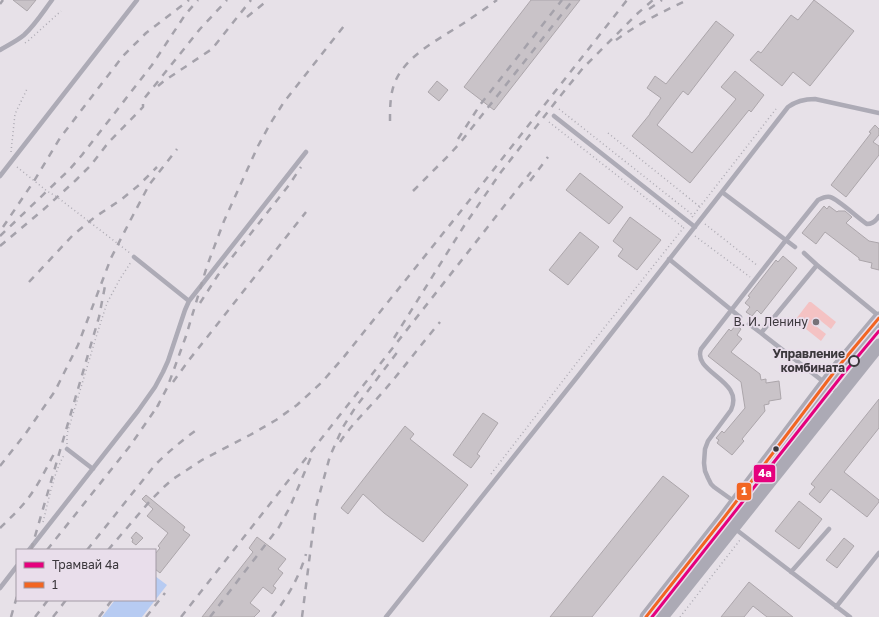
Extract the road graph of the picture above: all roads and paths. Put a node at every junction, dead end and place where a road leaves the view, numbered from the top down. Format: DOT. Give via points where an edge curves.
graph roads {
  1 [pos="52,0"];
  2 [pos="137,0"];
  3 [pos="0,50"];
  4 [pos="27,89"];
  5 [pos="559,109"];
  6 [pos="776,110"];
  7 [pos="879,113"];
  8 [pos="554,116"];
  9 [pos="548,122"];
  10 [pos="608,133"];
  11 [pos="11,152"];
  12 [pos="306,152"];
  13 [pos="17,167"];
  14 [pos="0,176"];
  15 [pos="722,192"];
  16 [pos="700,207"];
  17 [pos="694,216"];
  18 [pos="879,216"];
  19 [pos="700,220"];
  20 [pos="688,222"];
  21 [pos="695,227"];
  22 [pos="684,228"];
  23 [pos="691,232"];
  24 [pos="786,240"];
  25 [pos="795,247"];
  26 [pos="804,253"];
  27 [pos="134,257"];
  28 [pos="669,259"];
  29 [pos="817,265"];
  30 [pos="763,270"];
  31 [pos="755,281"];
  32 [pos="189,301"];
  33 [pos="732,311"];
  34 [pos="740,317"];
  35 [pos="879,317"];
  36 [pos="749,324"];
  37 [pos="761,333"];
  38 [pos="879,345"];
  39 [pos="826,384"];
  40 [pos="840,394"];
  41 [pos="67,449"];
  42 [pos="93,469"];
  43 [pos="488,477"];
  44 [pos="741,506"];
  45 [pos="731,526"];
  46 [pos="829,529"];
  47 [pos="39,537"];
  48 [pos="30,549"];
  49 [pos="879,553"];
  50 [pos="16,567"];
  51 [pos="791,572"];
  52 [pos="0,588"];
  53 [pos="836,607"];
  54 [pos="386,617"];
  55 [pos="646,617"];
  56 [pos="662,617"];
  57 [pos="680,617"];
  58 [pos="849,617"];
  1 -- 3 [label="lane" via="24,35"];
  2 -- 14 [label="lane"];
  4 -- 11 [label="path" via="15,114"];
  5 -- 17 [label="path"];
  6 -- 16 [label="path"];
  7 -- 15 [label="lane" via="815,99 793,103"];
  8 -- 20 [label="lane"];
  9 -- 22 [label="path"];
  10 -- 16 [label="path"];
  12 -- 32 [label="lane"];
  13 -- 27 [label="path"];
  15 -- 19 [label="lane"];
  15 -- 24 [label="lane"];
  16 -- 17 [label="path"];
  17 -- 19 [label="path"];
  17 -- 20 [label="path"];
  18 -- 24 [label="lane" via="876,222 867,224 834,198 822,198"];
  19 -- 21 [label="lane"];
  19 -- 30 [label="path"];
  20 -- 21 [label="lane"];
  20 -- 22 [label="path"];
  21 -- 23 [label="lane"];
  22 -- 23 [label="path"];
  22 -- 43 [label="path"];
  23 -- 28 [label="lane"];
  23 -- 31 [label="path"];
  24 -- 25 [label="lane"];
  24 -- 30 [label="lane"];
  26 -- 29 [label="lane"];
  27 -- 32 [label="lane"];
  27 -- 41 [label="path" via="108,303 67,434"];
  28 -- 33 [label="lane"];
  28 -- 54 [label="lane"];
  29 -- 35 [label="lane"];
  29 -- 37 [label="lane"];
  30 -- 31 [label="lane"];
  31 -- 33 [label="lane"];
  32 -- 42 [label="lane" via="159,380"];
  33 -- 34 [label="lane"];
  33 -- 44 [label="lane" via="699,354 701,360 733,394 731,410 706,445 705,471 714,487"];
  35 -- 39 [label="main road"];
  36 -- 37 [label="lane"];
  37 -- 39 [label="lane"];
  38 -- 40 [label="main road"];
  39 -- 40 [label="lane"];
  39 -- 44 [label="main road"];
  40 -- 44 [label="main road"];
  41 -- 42 [label="lane"];
  41 -- 47 [label="path" via="52,485"];
  42 -- 47 [label="lane"];
  44 -- 45 [label="main road"];
  45 -- 51 [label="lane"];
  45 -- 55 [label="main road"];
  45 -- 56 [label="main road"];
  45 -- 57 [label="path"];
  46 -- 51 [label="lane"];
  47 -- 48 [label="lane"];
  49 -- 53 [label="lane"];
  50 -- 52 [label="lane"];
  51 -- 53 [label="lane"];
  53 -- 58 [label="lane"];
}
